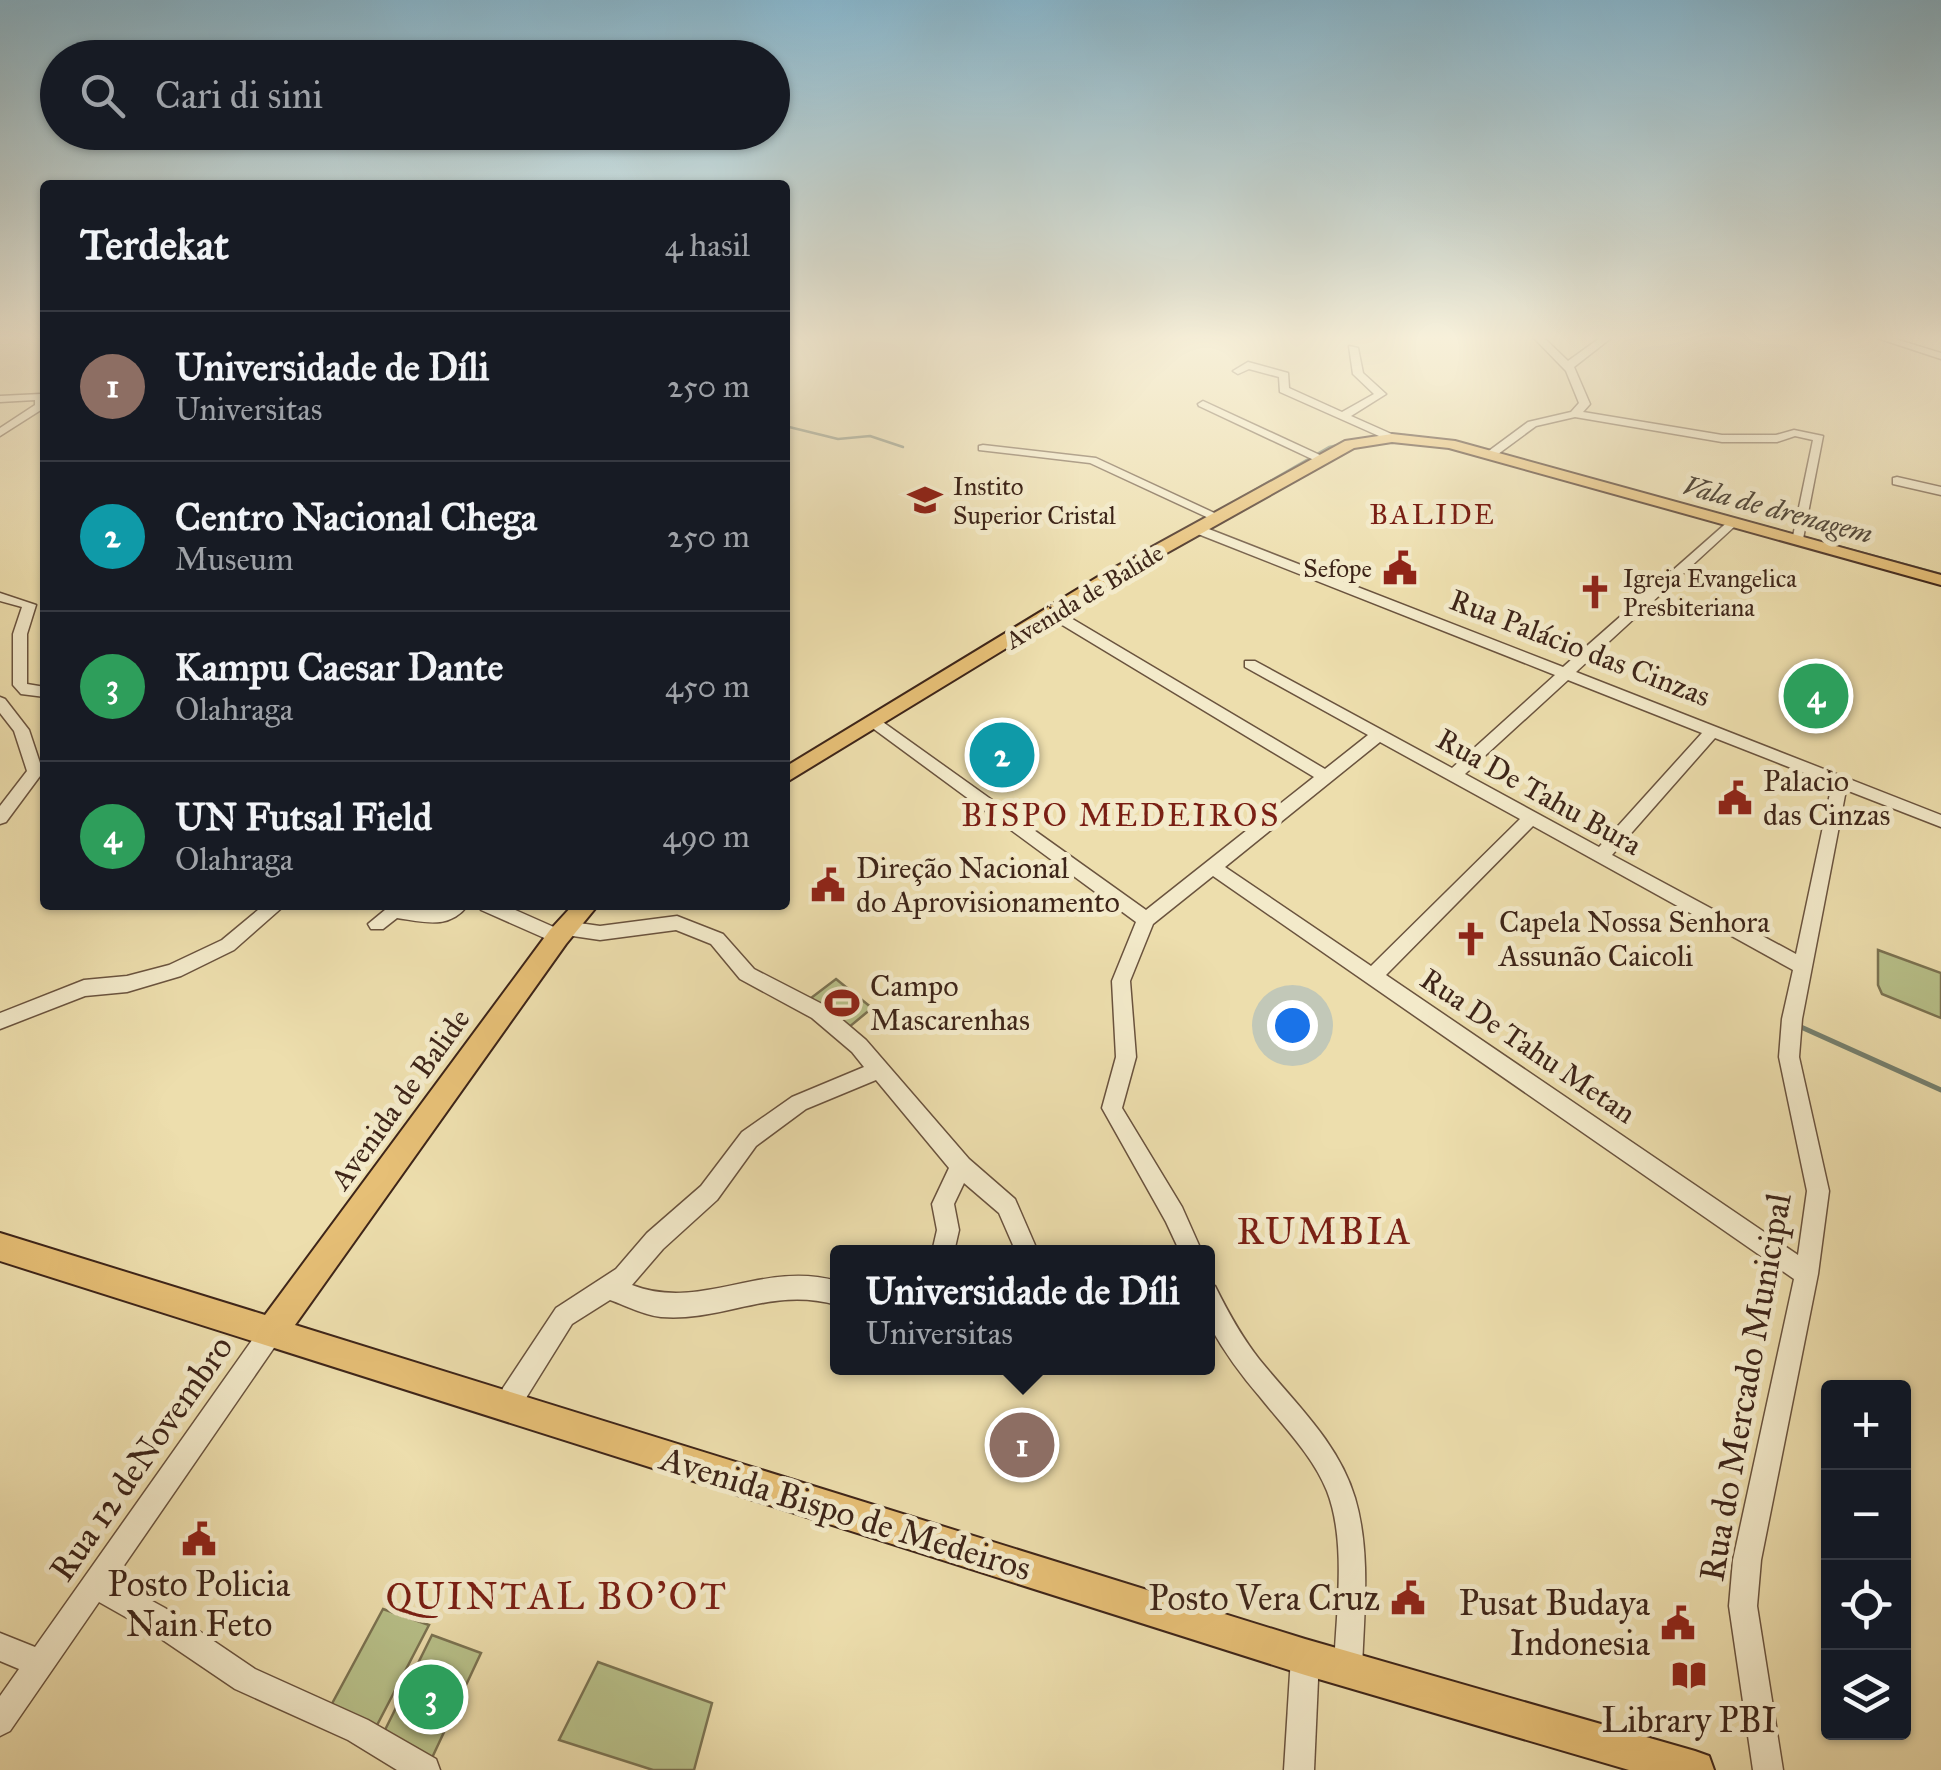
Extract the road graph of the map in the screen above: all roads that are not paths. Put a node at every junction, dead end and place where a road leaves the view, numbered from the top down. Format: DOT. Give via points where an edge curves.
graph roads {
  1 [pos="23,418"];
  2 [pos="1232,418"];
  3 [pos="1350,418"];
  4 [pos="1560,418"];
  5 [pos="1592,418"];
  6 [pos="0,433"];
  7 [pos="1387,435"];
  8 [pos="982,448"];
  9 [pos="1493,452"];
  10 [pos="1312,455"];
  11 [pos="1897,480"];
  12 [pos="1941,491"];
  13 [pos="1209,519"];
  14 [pos="1731,523"];
  15 [pos="1800,535"];
  16 [pos="1941,580"];
  17 [pos="0,598"];
  18 [pos="1054,614"];
  19 [pos="1250,664"];
  20 [pos="1567,672"];
  21 [pos="40,691"];
  22 [pos="0,702"];
  23 [pos="875,724"];
  24 [pos="1713,730"];
  25 [pos="1377,736"];
  26 [pos="40,766"];
  27 [pos="790,773"];
  28 [pos="1324,776"];
  29 [pos="1453,776"];
  30 [pos="1840,782"];
  31 [pos="0,818"];
  32 [pos="1531,818"];
  33 [pos="1941,821"];
  34 [pos="1600,858"];
  35 [pos="1214,868"];
  36 [pos="270,910"];
  37 [pos="451,910"];
  38 [pos="501,910"];
  39 [pos="582,910"];
  40 [pos="1146,920"];
  41 [pos="377,924"];
  42 [pos="562,932"];
  43 [pos="1804,967"];
  44 [pos="1374,976"];
  45 [pos="0,1021"];
  46 [pos="881,1069"];
  47 [pos="961,1166"];
  48 [pos="945,1245"];
  49 [pos="1024,1245"];
  50 [pos="1189,1245"];
  51 [pos="0,1248"];
  52 [pos="1807,1274"];
  53 [pos="610,1288"];
  54 [pos="830,1290"];
  55 [pos="1215,1332"];
  56 [pos="270,1334"];
  57 [pos="512,1396"];
  58 [pos="94,1584"];
  59 [pos="0,1647"];
  60 [pos="1306,1657"];
  61 [pos="40,1663"];
  62 [pos="1348,1668"];
  63 [pos="0,1721"];
  64 [pos="424,1770"];
  65 [pos="1298,1770"];
  66 [pos="1695,1770"];
  67 [pos="1768,1770"];
  1 -- 6 [label="street"];
  2 -- 10 [label="street"];
  3 -- 7 [label="street"];
  4 -- 9 [label="street" via="1532,424"];
  5 -- 15 [label="street" via="1743,439 1778,441 1794,432 1820,438"];
  7 -- 9 [label="main road, Avenida de Balide"];
  7 -- 10 [label="main road, Avenida de Balide"];
  8 -- 13 [label="street, Rua Palácio das Cinzas" via="1092,460"];
  9 -- 14 [label="main road, Avenida de Balide"];
  10 -- 13 [label="main road, Avenida de Balide"];
  11 -- 12 [label="street"];
  13 -- 18 [label="main road, Avenida de Balide"];
  13 -- 20 [label="street, Rua Palácio das Cinzas"];
  14 -- 15 [label="main road, Avenida de Balide"];
  14 -- 20 [label="street"];
  15 -- 16 [label="main road, Avenida de Balide"];
  17 -- 21 [label="street" via="29,604 20,634 20,684"];
  18 -- 23 [label="main road, Avenida de Balide"];
  18 -- 28 [label="street"];
  19 -- 25 [label="street, Rua De Tahu Bura"];
  20 -- 24 [label="street, Rua Palácio das Cinzas"];
  20 -- 29 [label="street"];
  22 -- 26 [label="street"];
  23 -- 27 [label="main road, Avenida de Balide"];
  23 -- 40 [label="street"];
  24 -- 30 [label="street, Rua Palácio das Cinzas"];
  24 -- 34 [label="street"];
  25 -- 28 [label="street"];
  25 -- 29 [label="street, Rua De Tahu Bura"];
  26 -- 31 [label="street"];
  28 -- 35 [label="street"];
  29 -- 32 [label="street, Rua De Tahu Bura"];
  30 -- 33 [label="street, Rua Palácio das Cinzas"];
  30 -- 43 [label="street, Rua do Mercado Municipal"];
  32 -- 34 [label="street, Rua De Tahu Bura"];
  32 -- 44 [label="street"];
  34 -- 43 [label="street, Rua De Tahu Bura"];
  35 -- 40 [label="street"];
  35 -- 44 [label="street, Rua De Tahu Metan"];
  36 -- 45 [label="street" via="228,945 174,971 84,988"];
  37 -- 41 [label="street" via="442,917 394,911"];
  38 -- 42 [label="street"];
  39 -- 42 [label="main road, Avenida de Balide"];
  40 -- 50 [label="street" via="1121,981 1126,1056 1112,1108 1126,1140 1177,1212"];
  42 -- 46 [label="street" via="692,926 717,939 747,974 819,1012"];
  42 -- 56 [label="main road, Avenida de Balide"];
  43 -- 52 [label="street, Rua do Mercado Municipal" via="1790,1057 1818,1191"];
  44 -- 52 [label="street, Rua De Tahu Metan"];
  46 -- 47 [label="street"];
  46 -- 53 [label="street" via="773,1118 709,1193"];
  47 -- 48 [label="street" via="943,1204"];
  47 -- 49 [label="street" via="1007,1206"];
  51 -- 56 [label="main road, Avenida Bispo de Medeiros"];
  52 -- 67 [label="street, Rua do Mercado Municipal" via="1743,1606"];
  53 -- 54 [label="street" via="661,1306 774,1287"];
  53 -- 57 [label="street" via="564,1316"];
  55 -- 62 [label="street" via="1336,1480 1351,1549"];
  56 -- 58 [label="street, Rua 12 deNovembro"];
  56 -- 60 [label="main road, Avenida Bispo de Medeiros"];
  58 -- 61 [label="street, Rua 12 deNovembro"];
  58 -- 64 [label="street" via="245,1679 358,1730"];
  59 -- 61 [label="street"];
  60 -- 62 [label="main road, Avenida Bispo de Medeiros"];
  60 -- 65 [label="street"];
  61 -- 63 [label="street, Rua 12 deNovembro"];
  62 -- 66 [label="main road, Avenida Bispo de Medeiros"];
}
